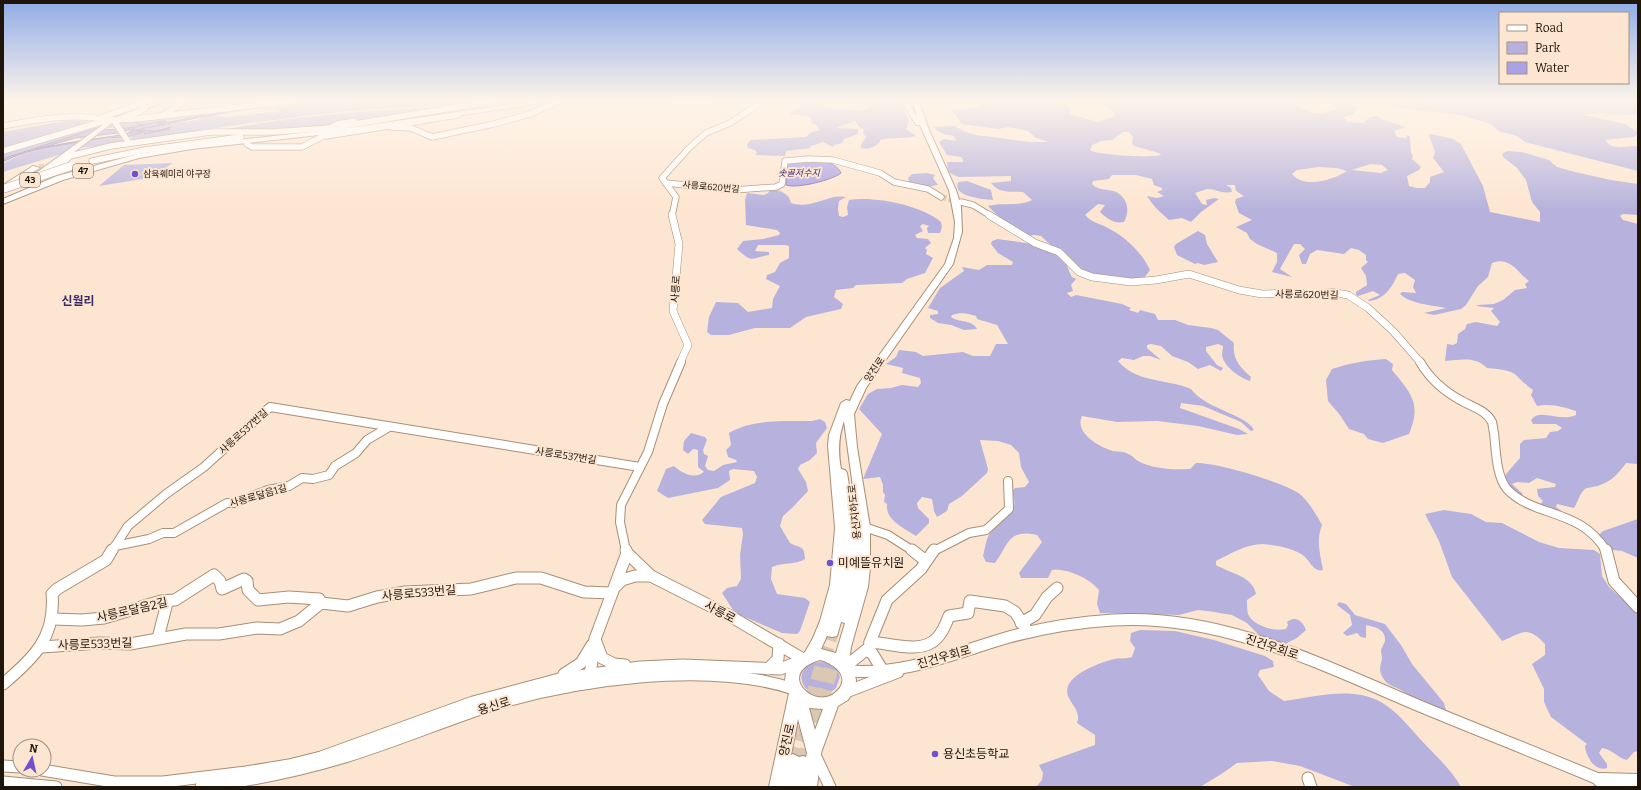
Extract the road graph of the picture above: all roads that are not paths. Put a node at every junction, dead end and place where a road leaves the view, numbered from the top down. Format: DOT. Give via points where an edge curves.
graph roads {
  1 [pos="54,137"];
  2 [pos="84,137"];
  3 [pos="92,137"];
  4 [pos="125,137"];
  5 [pos="166,137"];
  6 [pos="237,137"];
  7 [pos="259,137"];
  8 [pos="272,137"];
  9 [pos="284,137"];
  10 [pos="320,137"];
  11 [pos="702,137"];
  12 [pos="927,137"];
  13 [pos="243,138"];
  14 [pos="128,141"];
  15 [pos="3,151"];
  16 [pos="55,163"];
  17 [pos="81,163"];
  18 [pos="38,168"];
  19 [pos="666,183"];
  20 [pos="3,188"];
  21 [pos="3,195"];
  22 [pos="941,197"];
  23 [pos="3,202"];
  24 [pos="961,202"];
  25 [pos="845,417"];
  26 [pos="389,427"];
  27 [pos="640,467"];
  28 [pos="1008,481"];
  29 [pos="864,527"];
  30 [pos="115,546"];
  31 [pos="626,553"];
  32 [pos="926,562"];
  33 [pos="651,576"];
  34 [pos="1057,588"];
  35 [pos="613,590"];
  36 [pos="167,603"];
  37 [pos="321,603"];
  38 [pos="1638,607"];
  39 [pos="52,619"];
  40 [pos="1021,623"];
  41 [pos="1028,632"];
  42 [pos="837,633"];
  43 [pos="158,638"];
  44 [pos="595,639"];
  45 [pos="779,644"];
  46 [pos="869,646"];
  47 [pos="42,647"];
  48 [pos="804,658"];
  49 [pos="845,666"];
  50 [pos="640,667"];
  51 [pos="908,667"];
  52 [pos="767,669"];
  53 [pos="883,671"];
  54 [pos="590,678"];
  55 [pos="3,684"];
  56 [pos="530,686"];
  57 [pos="796,692"];
  58 [pos="838,697"];
  59 [pos="803,759"];
  60 [pos="52,772"];
  61 [pos="3,782"];
  62 [pos="1638,782"];
  63 [pos="1604,783"];
  64 [pos="56,787"];
  65 [pos="201,787"];
  66 [pos="777,787"];
  67 [pos="788,787"];
  68 [pos="798,787"];
  69 [pos="809,787"];
  70 [pos="830,787"];
  71 [pos="1617,787"];
  1 -- 15 [label="street"];
  2 -- 16 [label="highway, 43"];
  3 -- 16 [label="highway, 43"];
  4 -- 14 [label="street"];
  5 -- 14 [label="street"];
  6 -- 13 [label="street"];
  7 -- 13 [label="street"];
  8 -- 17 [label="highway, 47" via="155,149"];
  9 -- 23 [label="highway, 47" via="153,154 60,178"];
  10 -- 13 [label="street" via="302,147 252,146"];
  11 -- 19 [label="street" via="662,178"];
  12 -- 25 [label="main road, 양진로" via="952,204 954,227 951,246 940,270 849,397"];
  13 -- 17 [label="street" via="137,151"];
  14 -- 16 [label="street" via="76,154"];
  16 -- 21 [label="highway, 43"];
  16 -- 21 [label="highway" via="52,174"];
  17 -- 20 [label="highway, 47, bridge"];
  18 -- 20 [label="highway"];
  19 -- 22 [label="street, 사릉로620번길" via="734,190 776,187 782,184 785,161 828,159 880,173 894,182 928,189"];
  19 -- 27 [label="street, 사릉로" via="676,197 672,214 679,244 673,311 688,345"];
  24 -- 38 [label="street, 사릉로620번길" via="973,205 1035,243 1059,252 1079,272 1092,277 1131,282 1189,274 1239,290 1262,294 1316,295 1330,292 1348,296 1368,308 1393,331 1418,359 1428,375 1441,387 1489,417 1492,422 1500,480 1504,487 1528,503 1566,517 1592,534 1608,556 1611,576"];
  25 -- 29 [label="main road, 양진로"];
  25 -- 42 [label="main road, 용신지하도로" via="838,447 848,516 848,562"];
  25 -- 48 [label="main road, 양진로" via="834,435 833,446 840,528 837,570 831,605 819,641"];
  26 -- 27 [label="street, 사릉로537번길"];
  26 -- 30 [label="street, 사릉로달음1길" via="367,440 356,453 335,466 329,475 313,479 302,478 289,486 227,503 174,533 163,533 149,539"];
  26 -- 30 [label="street, 사릉로537번길" via="270,407 204,467 128,526"];
  27 -- 31 [label="street, 사릉로" via="621,504 622,542"];
  28 -- 32 [label="street" via="1009,509 999,519 986,530 969,533 935,549"];
  29 -- 32 [label="street" via="872,527 899,541"];
  29 -- 49 [label="main road, 양진로" via="862,587 845,643"];
  30 -- 39 [label="street, 사릉로537번길" via="106,560 52,594"];
  31 -- 33 [label="street, 사릉로"];
  31 -- 35 [label="street"];
  32 -- 46 [label="street" via="887,600"];
  33 -- 35 [label="street" via="635,576 622,580"];
  33 -- 45 [label="street, 사릉로"];
  34 -- 40 [label="street" via="1047,597 1035,615"];
  35 -- 37 [label="street, 사릉로533번길" via="584,592 542,578 516,578 471,588 377,596 348,606"];
  35 -- 44 [label="street"];
  36 -- 37 [label="street, 사릉로달음2길" via="214,575 220,581 222,589 244,579 247,581 248,590 258,600 309,597 319,599"];
  36 -- 39 [label="street, 사릉로달음2길" via="161,602 104,618"];
  36 -- 43 [label="street"];
  37 -- 43 [label="street, 사릉로533번길" via="299,621 280,629 257,628 219,634 186,634"];
  39 -- 47 [label="street, 사릉로537번길"];
  40 -- 41 [label="street"];
  40 -- 46 [label="street" via="1015,612 1006,606 970,601 968,613 949,616 938,639 926,647 882,642"];
  41 -- 51 [label="street, 진건우회로"];
  41 -- 63 [label="street, 진건우회로" via="1078,622 1126,619 1156,620 1236,635 1309,659"];
  43 -- 47 [label="street, 사릉로533번길" via="130,644 99,643"];
  44 -- 50 [label="street" via="602,658 614,664"];
  44 -- 54 [label="street"];
  44 -- 56 [label="street" via="585,660 573,671"];
  45 -- 48 [label="street, 사릉로"];
  45 -- 52 [label="street" via="781,656"];
  46 -- 49 [label="street" via="855,661"];
  46 -- 53 [label="street"];
  47 -- 55 [label="street, 사릉로537번길"];
  48 -- 49 [label="main road" via="828,654"];
  48 -- 52 [label="street" via="780,669"];
  48 -- 57 [label="main road" via="792,674"];
  49 -- 53 [label="street, 진건우회로" via="871,673"];
  49 -- 58 [label="main road" via="849,682"];
  50 -- 52 [label="street" via="682,665"];
  50 -- 54 [label="street"];
  51 -- 53 [label="street, 진건우회로"];
  51 -- 58 [label="street, 진건우회로"];
  54 -- 56 [label="street"];
  54 -- 57 [label="street, 용신로" via="702,675 762,679"];
  54 -- 65 [label="street, 용신로" via="500,703 308,768 238,783"];
  56 -- 60 [label="street" via="473,702 356,746 289,765 163,782 114,782"];
  57 -- 58 [label="main road" via="815,703"];
  57 -- 59 [label="main road"];
  57 -- 66 [label="main road, 양진로"];
  58 -- 59 [label="main road"];
  59 -- 67 [label="main road"];
  59 -- 68 [label="main road"];
  59 -- 69 [label="main road"];
  59 -- 70 [label="street"];
  61 -- 64 [label="street"];
  62 -- 63 [label="main road"];
  63 -- 71 [label="street, 진건우회로"];
}
